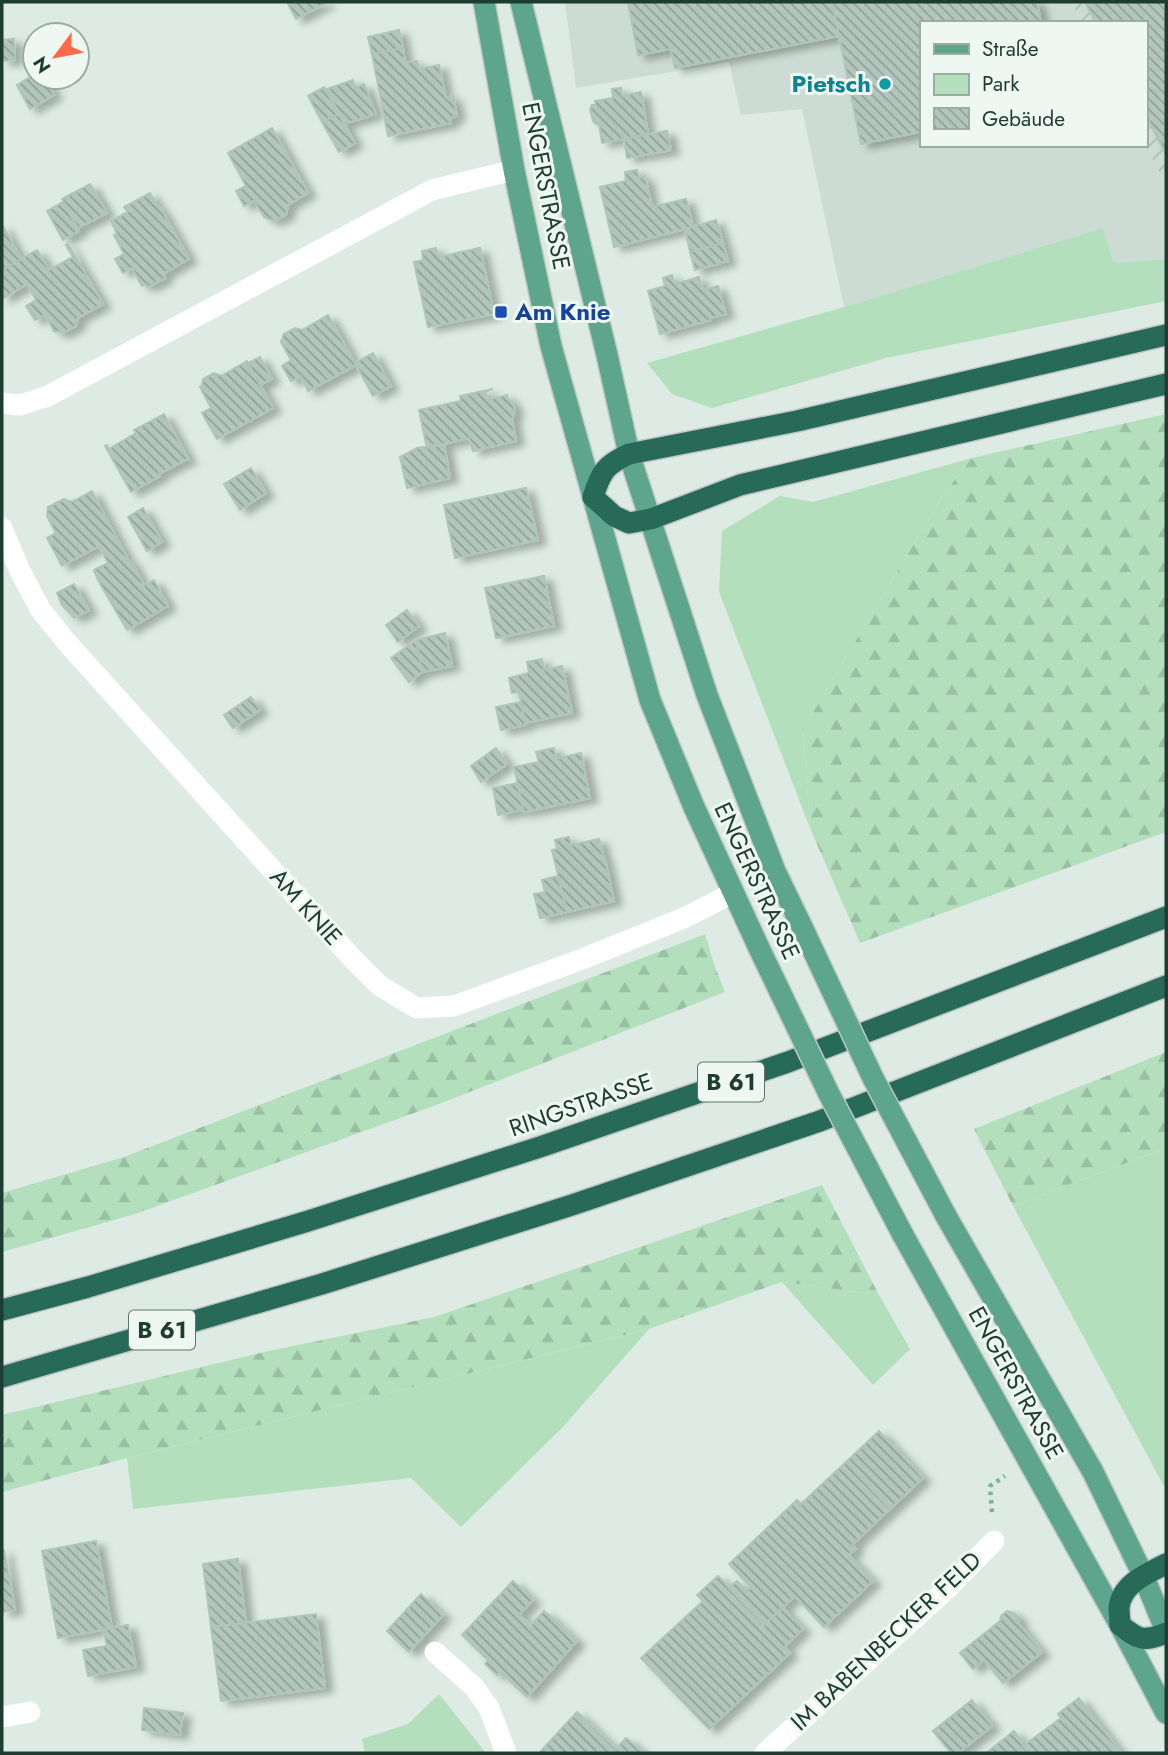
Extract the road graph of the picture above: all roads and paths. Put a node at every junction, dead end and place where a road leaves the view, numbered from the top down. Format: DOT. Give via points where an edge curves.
graph roads {
  1 [pos="484,2"];
  2 [pos="521,2"];
  3 [pos="514,170"];
  4 [pos="1166,335"];
  5 [pos="1166,384"];
  6 [pos="2,402"];
  7 [pos="629,454"];
  8 [pos="593,497"];
  9 [pos="651,519"];
  10 [pos="2,528"];
  11 [pos="733,893"];
  12 [pos="1166,906"];
  13 [pos="1158,920"];
  14 [pos="1166,986"];
  15 [pos="2,1310"];
  16 [pos="2,1377"];
  17 [pos="1028,1459"];
  18 [pos="994,1541"];
  19 [pos="1166,1564"];
  20 [pos="1143,1575"];
  21 [pos="1120,1625"];
  22 [pos="1166,1632"];
  23 [pos="435,1652"];
  24 [pos="30,1712"];
  25 [pos="1166,1713"];
  26 [pos="2,1717"];
  27 [pos="506,1753"];
  28 [pos="765,1753"];
  1 -- 3 [label="main road, ENGERSTRASSE"];
  2 -- 7 [label="main road, ENGERSTRASSE"];
  3 -- 6 [label="street" via="432,190 48,396 20,405"];
  3 -- 8 [label="main road, ENGERSTRASSE" via="551,346"];
  4 -- 7 [label="highway" via="797,421"];
  5 -- 9 [label="highway" via="740,485"];
  7 -- 8 [label="highway" via="611,463 599,478"];
  7 -- 9 [label="main road, ENGERSTRASSE"];
  8 -- 9 [label="highway" via="629,523"];
  8 -- 11 [label="main road, ENGERSTRASSE" via="650,700"];
  9 -- 20 [label="main road, ENGERSTRASSE, bridge" via="707,695 775,871 873,1078 1093,1472"];
  10 -- 11 [label="street, AM KNIE" via="40,609 69,645 353,959 380,986 417,1008 454,1006 598,953"];
  11 -- 17 [label="main road, ENGERSTRASSE, bridge" via="829,1094"];
  12 -- 13 [label="highway"];
  13 -- 15 [label="highway, RINGSTRASSE / B 61" via="788,1062 540,1147 305,1222"];
  14 -- 16 [label="highway, B 61" via="820,1121 598,1196 323,1284"];
  17 -- 18 [label="path, IM BABENBECKER FELD" via="990,1486"];
  17 -- 21 [label="main road, ENGERSTRASSE"];
  18 -- 28 [label="street, IM BABENBECKER FELD"];
  19 -- 20 [label="highway"];
  20 -- 21 [label="highway" via="1119,1604"];
  20 -- 22 [label="main road, ENGERSTRASSE"];
  21 -- 22 [label="highway" via="1136,1637 1152,1638"];
  21 -- 25 [label="main road, ENGERSTRASSE"];
  23 -- 27 [label="street" via="474,1687 489,1708"];
  24 -- 26 [label="street"];
}
